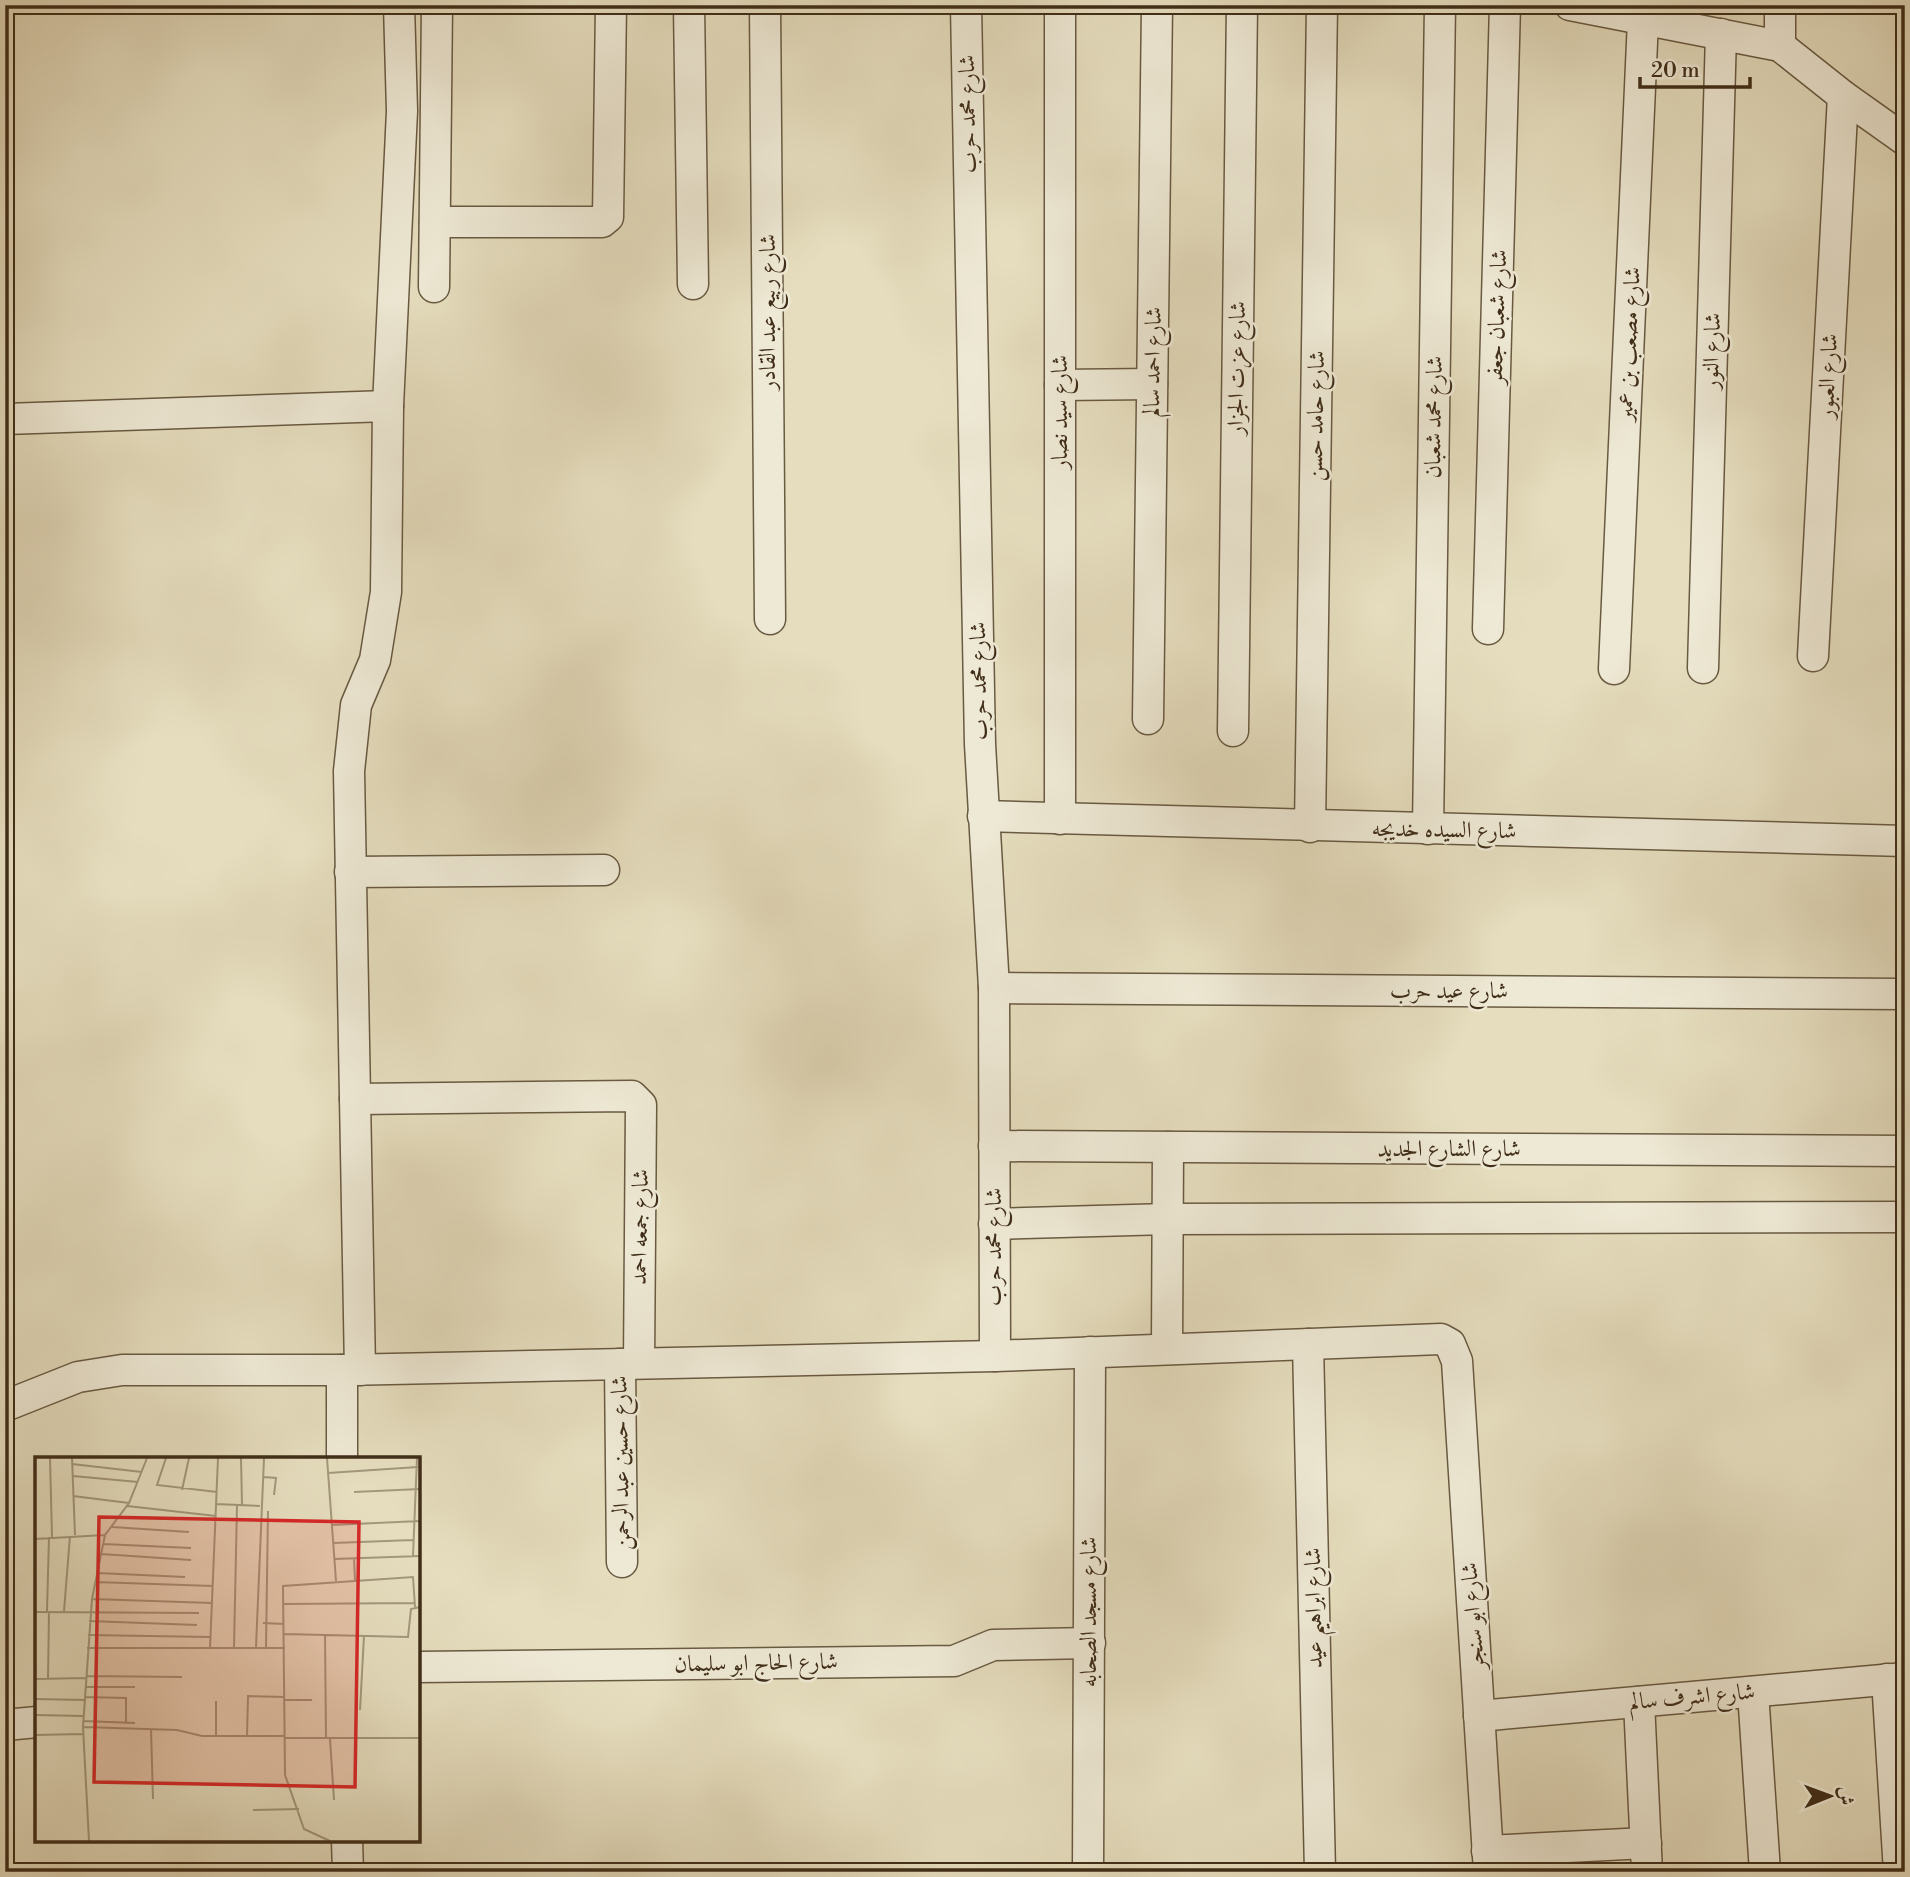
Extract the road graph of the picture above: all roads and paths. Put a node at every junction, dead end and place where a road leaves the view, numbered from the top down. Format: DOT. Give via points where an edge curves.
graph roads {
  1 [pos="398,5"];
  2 [pos="437,5"];
  3 [pos="611,5"];
  4 [pos="689,5"];
  5 [pos="765,5"];
  6 [pos="966,5"];
  7 [pos="1060,5"];
  8 [pos="1157,5"];
  9 [pos="1242,5"];
  10 [pos="1322,5"];
  11 [pos="1440,5"];
  12 [pos="1505,5"];
  13 [pos="1570,5"];
  14 [pos="1780,5"];
  15 [pos="1643,20"];
  16 [pos="1721,34"];
  17 [pos="1780,46"];
  18 [pos="1843,96"];
  19 [pos="1905,140"];
  20 [pos="435,222"];
  21 [pos="693,284"];
  22 [pos="434,287"];
  23 [pos="1152,384"];
  24 [pos="1060,385"];
  25 [pos="388,406"];
  26 [pos="5,419"];
  27 [pos="770,619"];
  28 [pos="1488,629"];
  29 [pos="1813,656"];
  30 [pos="1703,668"];
  31 [pos="1614,669"];
  32 [pos="1148,719"];
  33 [pos="1233,731"];
  34 [pos="984,816"];
  35 [pos="1060,819"];
  36 [pos="1310,827"];
  37 [pos="1428,829"];
  38 [pos="1905,841"];
  39 [pos="604,870"];
  40 [pos="350,872"];
  41 [pos="994,988"];
  42 [pos="1905,993"];
  43 [pos="355,1099"];
  44 [pos="994,1146"];
  45 [pos="1168,1147"];
  46 [pos="1905,1151"];
  47 [pos="1905,1217"];
  48 [pos="1168,1219"];
  49 [pos="994,1224"];
  50 [pos="1308,1344"];
  51 [pos="1167,1348"];
  52 [pos="1090,1352"];
  53 [pos="995,1356"];
  54 [pos="629,1364"];
  55 [pos="351,1370"];
  56 [pos="5,1406"];
  57 [pos="342,1457"];
  58 [pos="622,1562"];
  59 [pos="1090,1643"];
  60 [pos="420,1667"];
  61 [pos="1896,1679"];
  62 [pos="1753,1692"];
  63 [pos="1639,1702"];
  64 [pos="1479,1716"];
  65 [pos="35,1722"];
  66 [pos="5,1725"];
  67 [pos="347,1842"];
  68 [pos="1647,1857"];
  69 [pos="1488,1861"];
  70 [pos="348,1872"];
  71 [pos="1088,1872"];
  72 [pos="1321,1872"];
  73 [pos="1765,1872"];
  74 [pos="1899,1872"];
  1 -- 25 [label="street" via="402,111"];
  2 -- 20 [label="street"];
  3 -- 20 [label="street" via="610,213 602,222"];
  4 -- 21 [label="street"];
  5 -- 27 [label="street, شارع ربيع عبد القادر"];
  6 -- 34 [label="street, شارع محمد حرب"];
  7 -- 24 [label="street, شارع سيد نصار"];
  8 -- 23 [label="street, شارع احمد سالم"];
  9 -- 33 [label="street, شارع عزت الجزار"];
  10 -- 36 [label="street, شارع حامد حسن"];
  11 -- 37 [label="street, شارع محمد شعبان"];
  12 -- 28 [label="street, شارع شعبان جعفر"];
  13 -- 15 [label="street"];
  14 -- 17 [label="street"];
  15 -- 16 [label="street"];
  15 -- 31 [label="street, شارع مصعب بن عمير"];
  16 -- 17 [label="street"];
  16 -- 30 [label="street, شارع النور"];
  17 -- 18 [label="street"];
  18 -- 19 [label="street"];
  18 -- 29 [label="street, شارع العبور"];
  20 -- 22 [label="street"];
  23 -- 24 [label="street"];
  23 -- 32 [label="street, شارع احمد سالم"];
  24 -- 35 [label="street, شارع سيد نصار"];
  25 -- 26 [label="street"];
  25 -- 40 [label="street" via="386,592 375,660 356,705 349,771"];
  34 -- 35 [label="street, شارع السيده خديجه"];
  34 -- 41 [label="street, شارع محمد حرب"];
  35 -- 36 [label="street, شارع السيده خديجه"];
  36 -- 37 [label="street, شارع السيده خديجه"];
  37 -- 38 [label="street, شارع السيده خديجه"];
  39 -- 40 [label="street"];
  40 -- 43 [label="street"];
  41 -- 42 [label="street, شارع عيد حرب"];
  41 -- 44 [label="street, شارع محمد حرب"];
  43 -- 54 [label="street, شارع جمعه احمد" via="632,1097 641,1105"];
  43 -- 55 [label="street"];
  44 -- 45 [label="street, شارع الشارع الجديد"];
  44 -- 49 [label="street, شارع محمد حرب"];
  45 -- 46 [label="street, شارع الشارع الجديد"];
  45 -- 48 [label="street"];
  47 -- 48 [label="street"];
  48 -- 49 [label="street"];
  48 -- 51 [label="street"];
  49 -- 53 [label="street, شارع محمد حرب"];
  50 -- 51 [label="street"];
  50 -- 64 [label="street, شارع ابو سنجر" via="1430,1337 1450,1344 1457,1361"];
  50 -- 72 [label="street, شارع ابراهيم عيد"];
  51 -- 52 [label="street"];
  52 -- 53 [label="street"];
  52 -- 59 [label="street, شارع مسجد الصحابه"];
  53 -- 54 [label="street"];
  54 -- 55 [label="street"];
  54 -- 58 [label="street, شارع حسين عبد الرحمن"];
  55 -- 56 [label="street" via="122,1370 78,1377"];
  55 -- 57 [label="street"];
  59 -- 60 [label="street, شارع الحاج ابو سليمان" via="993,1645 954,1661"];
  59 -- 71 [label="street, شارع مسجد الصحابه"];
  61 -- 62 [label="street, شارع اشرف سالم"];
  61 -- 74 [label="street"];
  62 -- 63 [label="street, شارع اشرف سالم"];
  62 -- 73 [label="street"];
  63 -- 64 [label="street, شارع اشرف سالم"];
  63 -- 68 [label="street"];
  64 -- 69 [label="street, شارع ابو سنجر"];
  65 -- 66 [label="street"];
  67 -- 70 [label="street"];
  68 -- 69 [label="street"];
}
